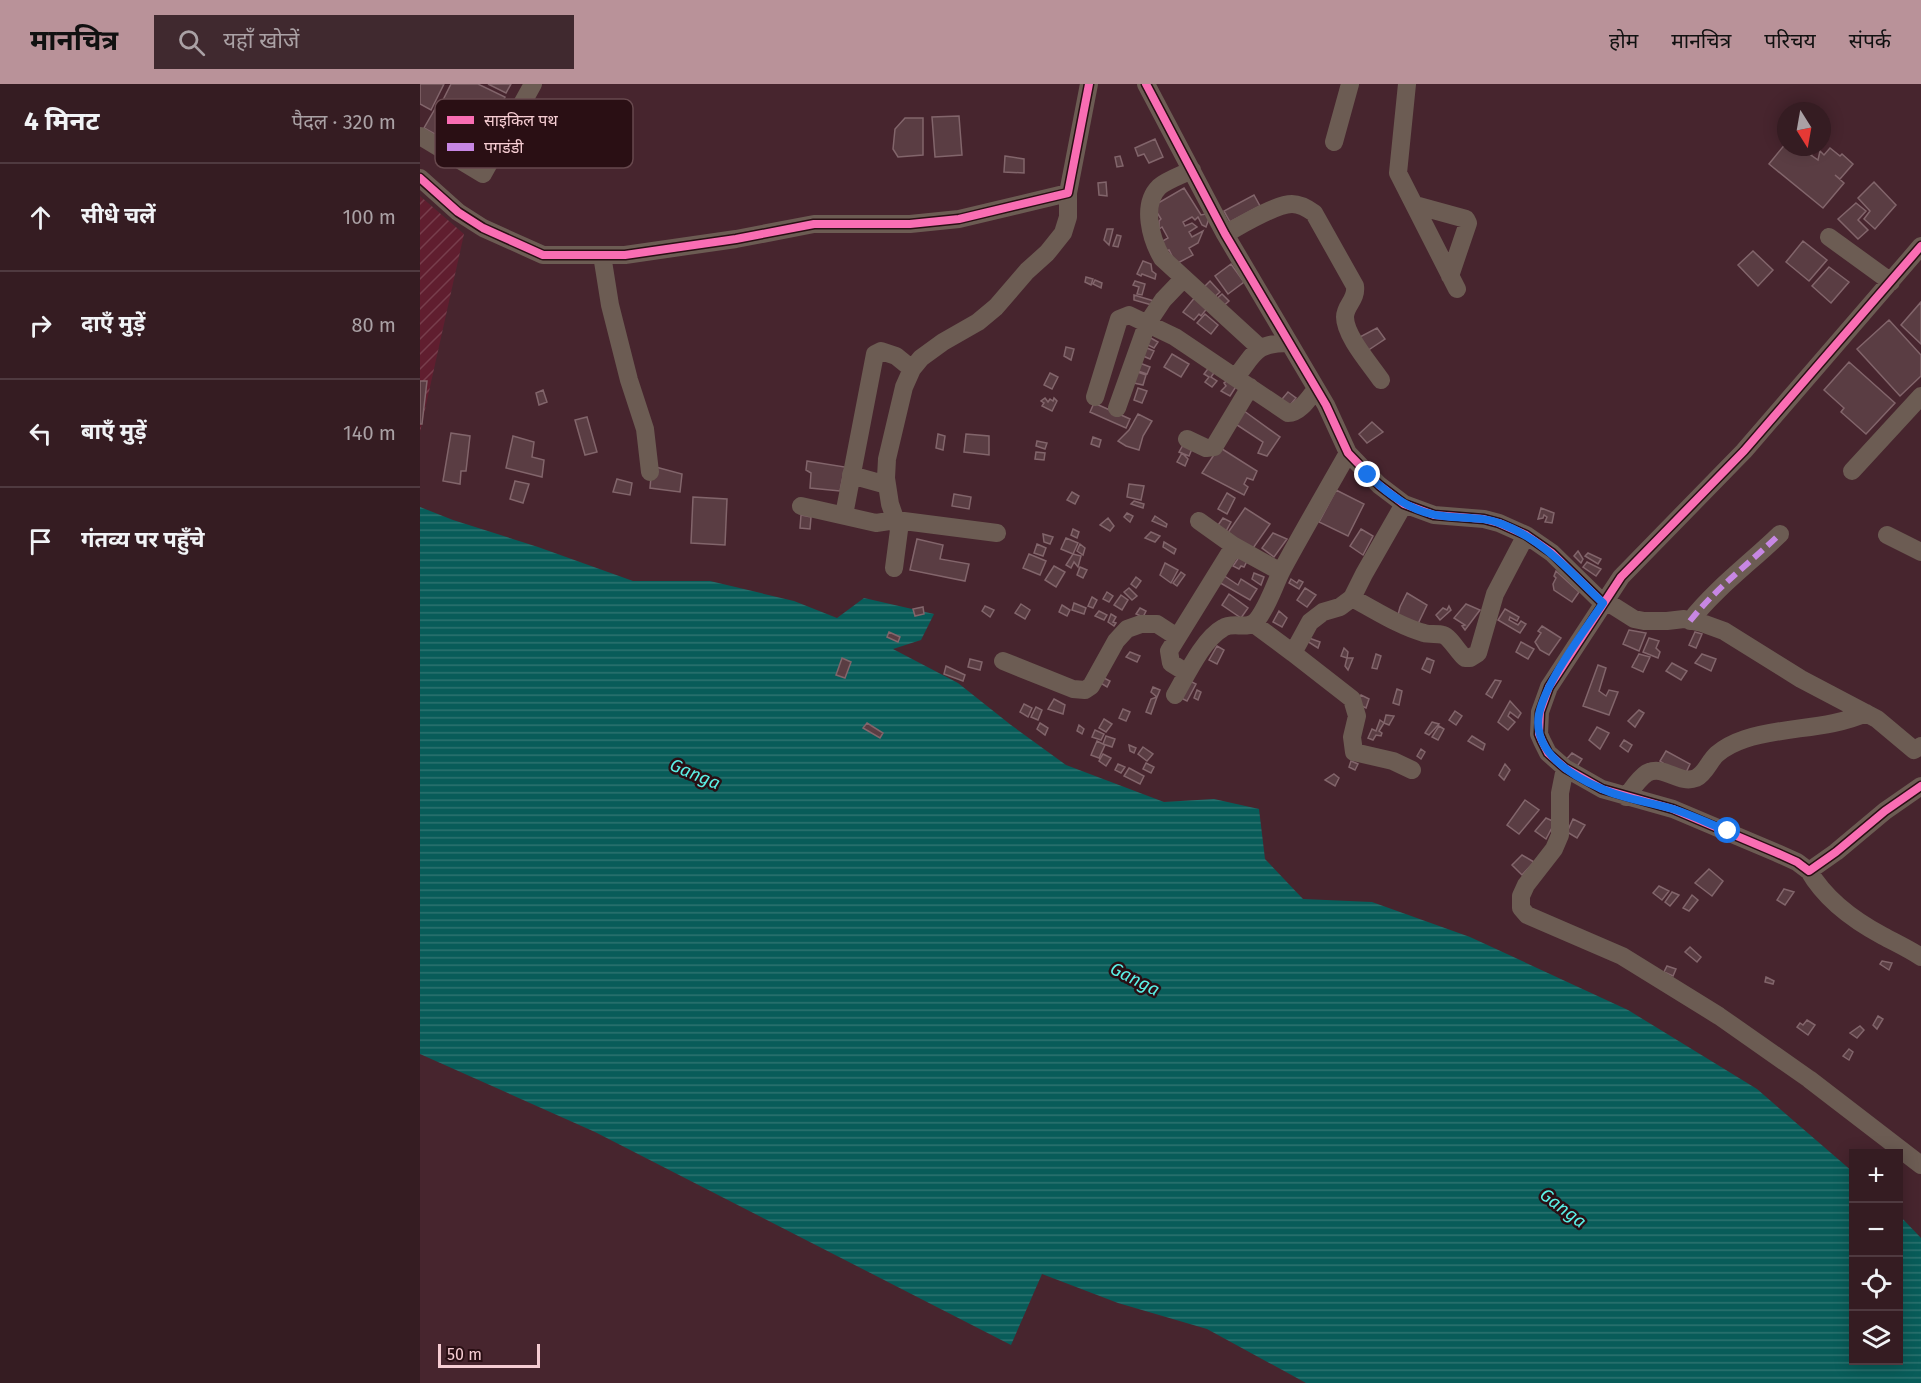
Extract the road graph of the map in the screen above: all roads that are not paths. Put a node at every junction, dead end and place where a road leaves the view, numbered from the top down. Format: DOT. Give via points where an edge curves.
graph roads {
  1 [pos="532,84"];
  2 [pos="1089,84"];
  3 [pos="1146,84"];
  4 [pos="1350,84"];
  5 [pos="1407,84"];
  6 [pos="524,99"];
  7 [pos="420,136"];
  8 [pos="1334,142"];
  9 [pos="435,145"];
  10 [pos="473,168"];
  11 [pos="486,168"];
  12 [pos="1192,170"];
  13 [pos="420,178"];
  14 [pos="1068,192"];
  15 [pos="1415,205"];
  16 [pos="1225,234"];
  17 [pos="1829,237"];
  18 [pos="1921,246"];
  19 [pos="602,255"];
  20 [pos="1184,278"];
  21 [pos="1890,282"];
  22 [pos="1147,324"];
  23 [pos="1289,343"];
  24 [pos="1259,347"];
  25 [pos="912,369"];
  26 [pos="1381,380"];
  27 [pos="1243,382"];
  28 [pos="1317,389"];
  29 [pos="1921,396"];
  30 [pos="1095,397"];
  31 [pos="1117,408"];
  32 [pos="1187,440"];
  33 [pos="1348,453"];
  34 [pos="1851,471"];
  35 [pos="650,472"];
  36 [pos="851,475"];
  37 [pos="887,485"];
  38 [pos="1404,504"];
  39 [pos="801,506"];
  40 [pos="844,515"];
  41 [pos="896,520"];
  42 [pos="1199,521"];
  43 [pos="997,533"];
  44 [pos="1780,534"];
  45 [pos="1526,535"];
  46 [pos="1887,535"];
  47 [pos="1234,546"];
  48 [pos="1921,552"];
  49 [pos="894,568"];
  50 [pos="1281,572"];
  51 [pos="1352,598"];
  52 [pos="1604,602"];
  53 [pos="1690,621"];
  54 [pos="1254,624"];
  55 [pos="1177,637"];
  56 [pos="1293,653"];
  57 [pos="1003,662"];
  58 [pos="1188,673"];
  59 [pos="1175,695"];
  60 [pos="1866,713"];
  61 [pos="1919,752"];
  62 [pos="1565,768"];
  63 [pos="1412,770"];
  64 [pos="1921,786"];
  65 [pos="1626,797"];
  66 [pos="1809,871"];
  67 [pos="1921,957"];
  68 [pos="1921,1165"];
  1 -- 6 [label="street"];
  2 -- 14 [label="street"];
  3 -- 12 [label="street"];
  4 -- 8 [label="street"];
  5 -- 15 [label="street" via="1398,173"];
  7 -- 9 [label="street"];
  10 -- 11 [label="street" via="483,174"];
  12 -- 16 [label="street"];
  12 -- 20 [label="street" via="1160,186 1149,210 1156,248"];
  13 -- 19 [label="street" via="458,212 514,243 543,255"];
  14 -- 19 [label="street" via="959,219 910,224 814,224 736,239"];
  14 -- 25 [label="street" via="1068,217 1063,233 1047,253 996,307 921,358"];
  15 -- 15 [label="street" via="1453,283 1468,223 1458,216"];
  16 -- 23 [label="street"];
  16 -- 26 [label="street" via="1290,204 1304,206 1314,213 1355,286 1345,317 1351,335"];
  17 -- 21 [label="street"];
  18 -- 21 [label="street"];
  19 -- 35 [label="street" via="623,359 645,429"];
  20 -- 22 [label="street"];
  20 -- 24 [label="street"];
  21 -- 52 [label="street" via="1744,451 1621,577"];
  22 -- 27 [label="street" via="1175,337"];
  22 -- 30 [label="street" via="1129,315 1119,319"];
  22 -- 31 [label="street"];
  23 -- 24 [label="street"];
  23 -- 28 [label="street"];
  24 -- 27 [label="street"];
  25 -- 36 [label="street" via="896,356 882,351 875,354"];
  25 -- 37 [label="street" via="893,429"];
  27 -- 28 [label="street" via="1288,413 1299,409"];
  27 -- 32 [label="street" via="1214,447"];
  28 -- 33 [label="street"];
  29 -- 34 [label="street"];
  33 -- 38 [label="street" via="1378,485"];
  33 -- 50 [label="street"];
  36 -- 37 [label="street"];
  36 -- 40 [label="street"];
  37 -- 41 [label="street"];
  38 -- 45 [label="street" via="1434,515 1492,521"];
  38 -- 51 [label="street"];
  39 -- 40 [label="street"];
  40 -- 41 [label="street" via="876,523"];
  41 -- 43 [label="street"];
  41 -- 49 [label="street" via="899,530"];
  42 -- 47 [label="street"];
  44 -- 53 [label="street" via="1715,592"];
  45 -- 51 [label="street" via="1495,594 1478,653 1470,658 1462,656 1443,635 1403,625"];
  45 -- 52 [label="street" via="1552,553"];
  46 -- 48 [label="street"];
  47 -- 50 [label="street"];
  47 -- 55 [label="street"];
  50 -- 54 [label="street"];
  51 -- 56 [label="street" via="1310,622"];
  52 -- 53 [label="street" via="1634,619"];
  52 -- 62 [label="street" via="1549,687 1540,712 1542,741 1548,753"];
  53 -- 60 [label="street" via="1724,631 1801,679"];
  54 -- 56 [label="street"];
  54 -- 58 [label="street" via="1222,628"];
  55 -- 57 [label="street" via="1157,624 1127,628 1085,690"];
  55 -- 58 [label="street" via="1169,658 1174,666"];
  56 -- 63 [label="street" via="1352,699 1357,716 1352,737 1354,752"];
  58 -- 59 [label="street"];
  60 -- 61 [label="street"];
  60 -- 65 [label="street" via="1732,744 1716,754 1702,773 1690,779 1652,771"];
  62 -- 65 [label="street" via="1602,789"];
  62 -- 68 [label="street" via="1560,793 1560,835 1521,896 1521,908 1527,915 1622,956 1719,1016"];
  64 -- 66 [label="street"];
  65 -- 66 [label="street" via="1673,809 1728,831"];
  66 -- 67 [label="street" via="1837,905"];
}
